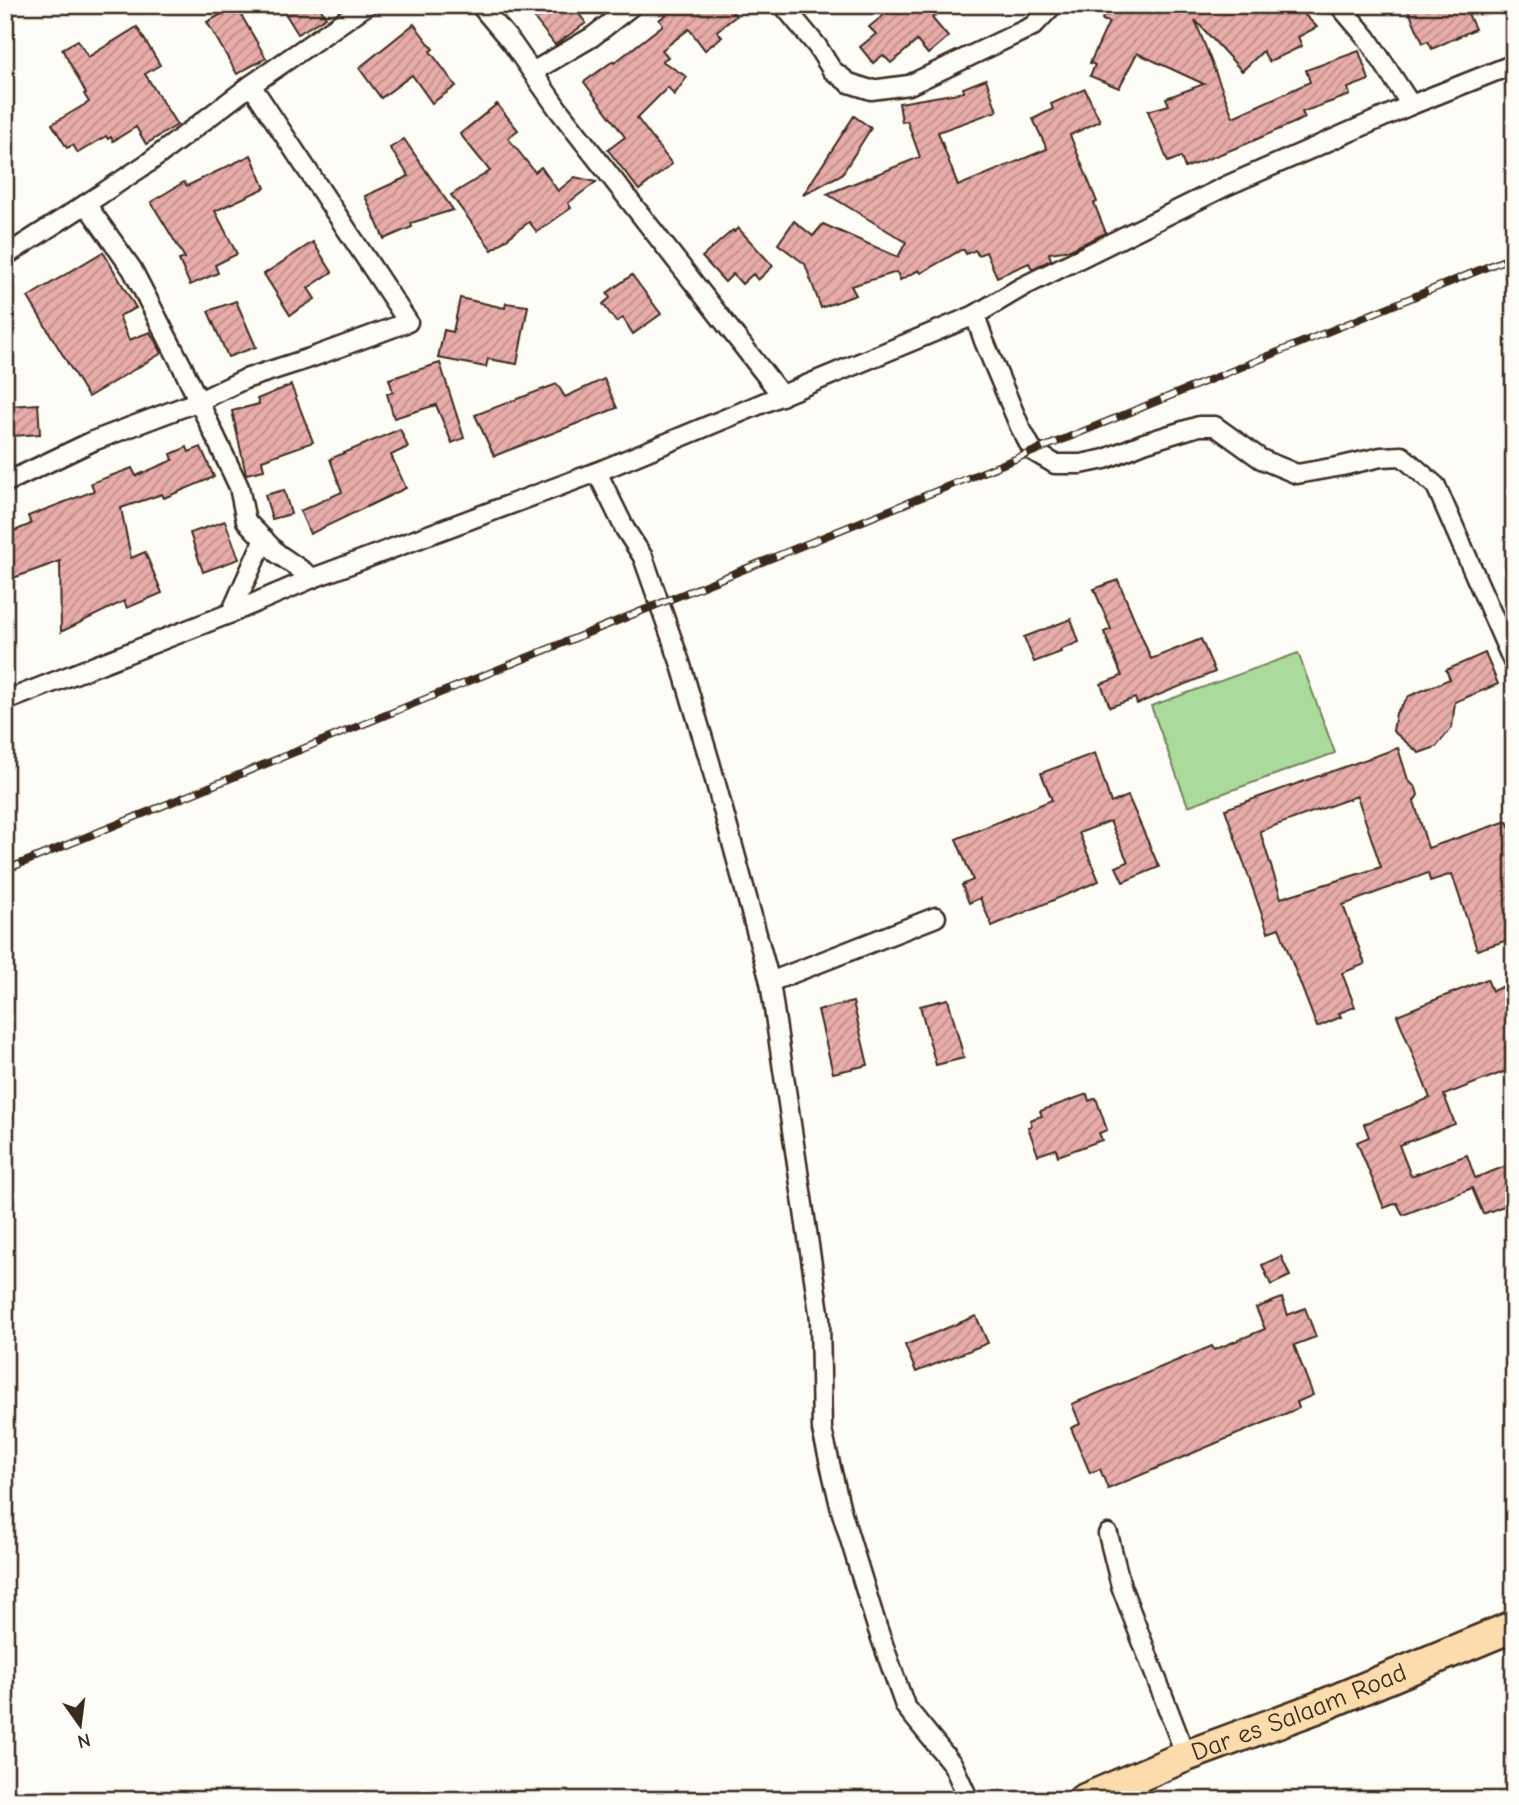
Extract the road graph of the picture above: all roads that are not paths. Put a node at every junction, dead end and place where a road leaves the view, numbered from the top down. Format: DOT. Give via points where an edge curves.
graph roads {
  1 [pos="367,5"];
  2 [pos="480,5"];
  3 [pos="633,5"];
  4 [pos="783,5"];
  5 [pos="1052,5"];
  6 [pos="1339,5"];
  7 [pos="1514,64"];
  8 [pos="534,71"];
  9 [pos="251,85"];
  10 [pos="1411,105"];
  11 [pos="86,204"];
  12 [pos="5,256"];
  13 [pos="975,315"];
  14 [pos="782,396"];
  15 [pos="199,401"];
  16 [pos="597,472"];
  17 [pos="5,483"];
  18 [pos="264,539"];
  19 [pos="313,578"];
  20 [pos="231,613"];
  21 [pos="1514,664"];
  22 [pos="5,701"];
  23 [pos="936,918"];
  24 [pos="770,982"];
  25 [pos="1108,1534"];
  26 [pos="1514,1626"];
  27 [pos="1186,1756"];
  28 [pos="969,1800"];
  29 [pos="1083,1800"];
  1 -- 9 [label="street"];
  2 -- 8 [label="street"];
  3 -- 8 [label="street" via="592,37"];
  4 -- 5 [label="street" via="832,70 849,83 871,90 909,85 1033,26"];
  6 -- 10 [label="street"];
  7 -- 10 [label="street"];
  8 -- 14 [label="street" via="558,109"];
  9 -- 11 [label="street"];
  9 -- 15 [label="street" via="408,322 245,379"];
  10 -- 13 [label="street" via="1226,186"];
  11 -- 12 [label="street"];
  11 -- 15 [label="street" via="132,269"];
  13 -- 14 [label="street"];
  13 -- 21 [label="street" via="1020,427 1033,451 1055,464 1105,459 1199,426 1215,426 1261,459 1297,474 1402,456 1436,485"];
  14 -- 16 [label="street"];
  15 -- 17 [label="street" via="93,441"];
  15 -- 18 [label="street" via="239,487 246,520"];
  16 -- 19 [label="street"];
  16 -- 24 [label="street" via="643,557 680,662"];
  18 -- 19 [label="street"];
  18 -- 20 [label="street"];
  19 -- 20 [label="street"];
  20 -- 22 [label="street"];
  23 -- 24 [label="street"];
  24 -- 28 [label="street" via="820,1319 822,1430 841,1510 905,1706 953,1765"];
  25 -- 27 [label="street" via="1121,1586"];
  26 -- 27 [label="highway, Dar es Salaam Road"];
  27 -- 29 [label="highway, Dar es Salaam Road"];
}
